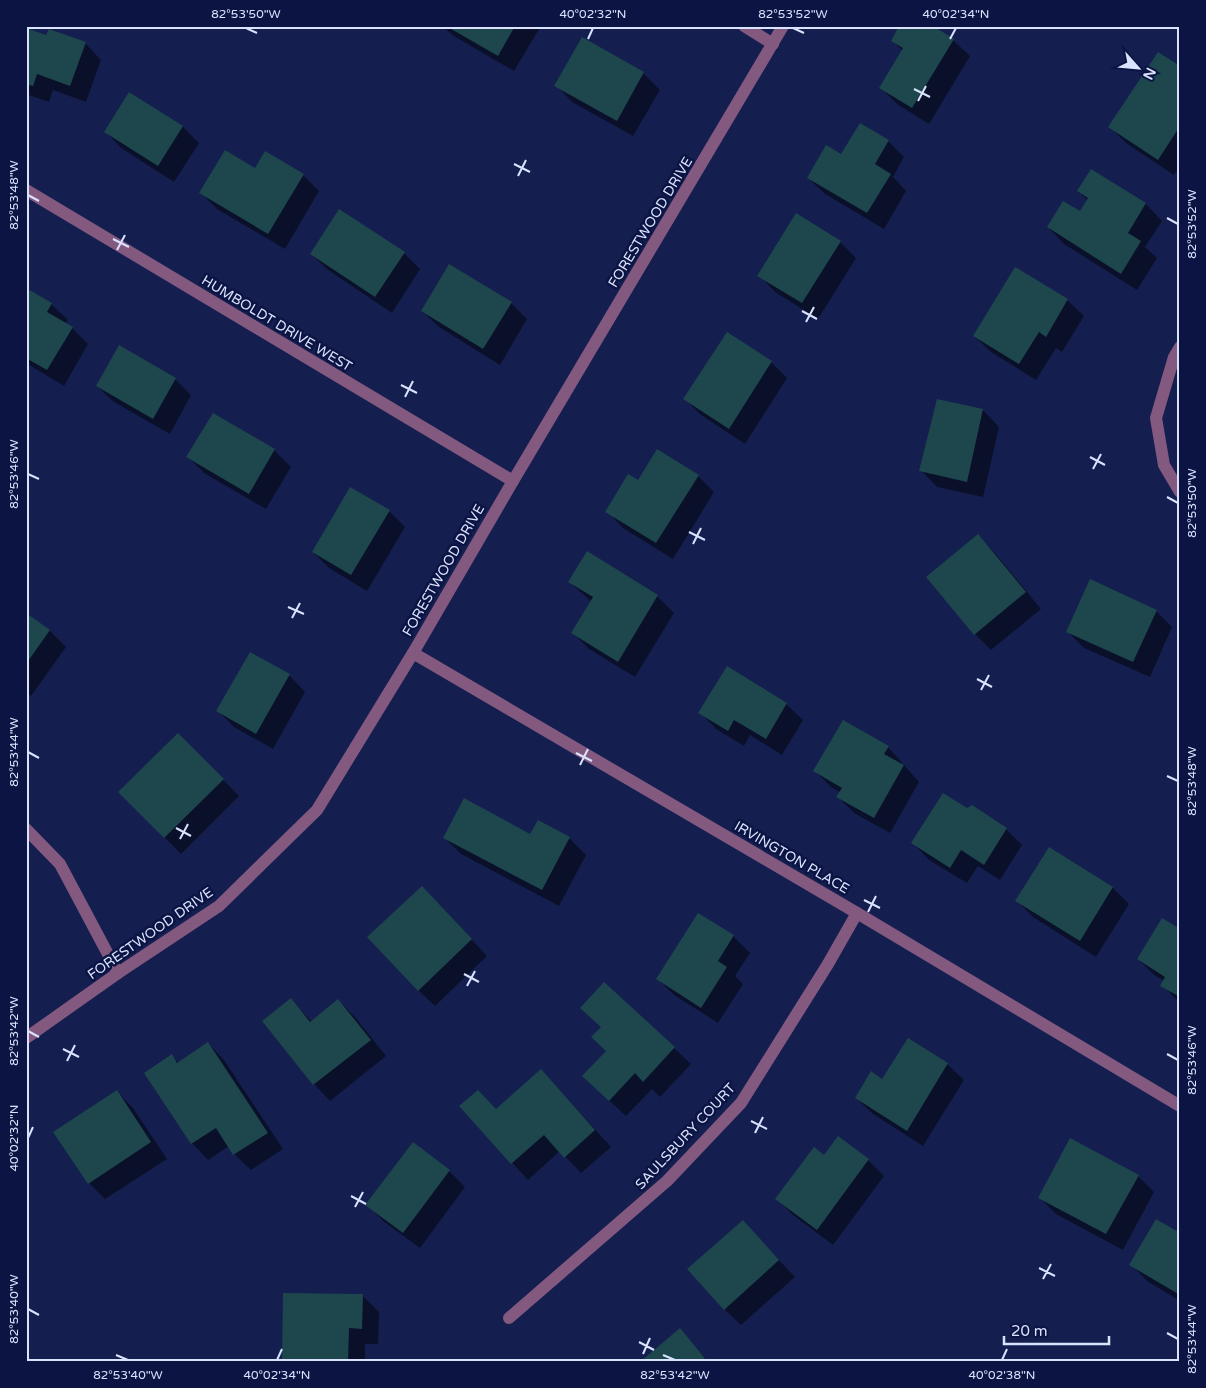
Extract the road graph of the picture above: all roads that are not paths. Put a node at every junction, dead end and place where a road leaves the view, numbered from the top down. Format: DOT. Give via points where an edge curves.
graph roads {
  1 [pos="744,26"];
  2 [pos="783,26"];
  3 [pos="773,44"];
  4 [pos="26,190"];
  5 [pos="1180,347"];
  6 [pos="513,482"];
  7 [pos="1180,492"];
  8 [pos="413,653"];
  9 [pos="26,829"];
  10 [pos="857,913"];
  11 [pos="118,973"];
  12 [pos="26,1038"];
  13 [pos="1180,1106"];
  14 [pos="509,1318"];
  1 -- 3 [label="street"];
  2 -- 3 [label="street, FORESTWOOD DRIVE"];
  3 -- 6 [label="street, FORESTWOOD DRIVE"];
  4 -- 6 [label="street, HUMBOLDT DRIVE WEST"];
  5 -- 7 [label="street" via="1156,418 1164,465"];
  6 -- 8 [label="street, FORESTWOOD DRIVE"];
  8 -- 10 [label="street, IRVINGTON PLACE"];
  8 -- 11 [label="street, FORESTWOOD DRIVE" via="317,810 219,906"];
  9 -- 11 [label="street" via="60,864"];
  10 -- 13 [label="street, IRVINGTON PLACE"];
  10 -- 14 [label="street, SAULSBURY COURT" via="741,1103 667,1181"];
  11 -- 12 [label="street, FORESTWOOD DRIVE"];
}
